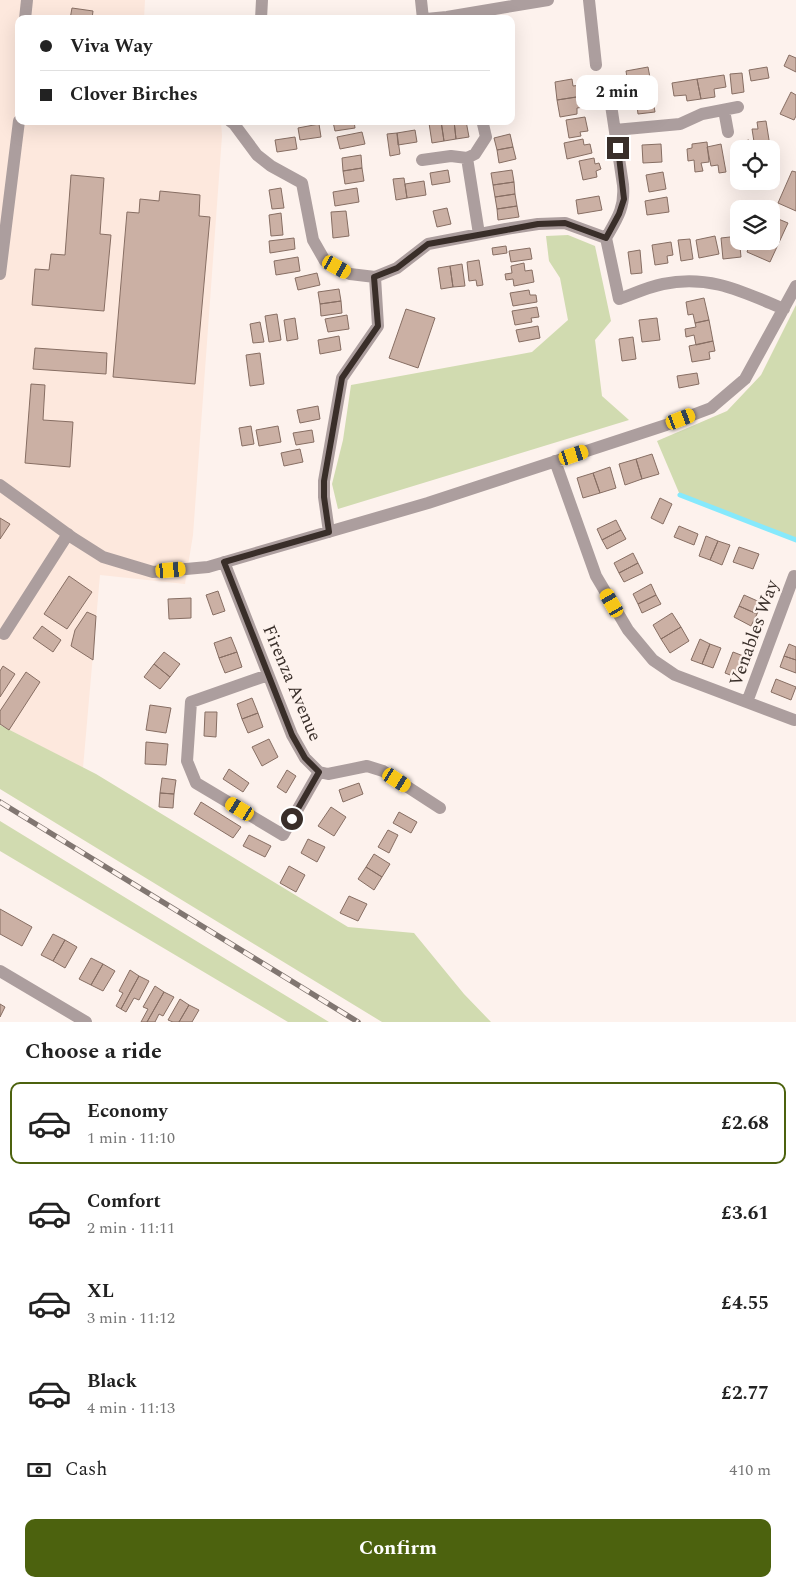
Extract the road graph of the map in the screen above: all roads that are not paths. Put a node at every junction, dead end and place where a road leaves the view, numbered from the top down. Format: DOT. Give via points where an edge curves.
graph roads {
  1 [pos="26,0"];
  2 [pos="262,0"];
  3 [pos="421,0"];
  4 [pos="548,0"];
  5 [pos="589,0"];
  6 [pos="26,15"];
  7 [pos="261,15"];
  8 [pos="424,15"];
  9 [pos="459,15"];
  10 [pos="596,66"];
  11 [pos="608,85"];
  12 [pos="738,107"];
  13 [pos="724,110"];
  14 [pos="19,125"];
  15 [pos="235,125"];
  16 [pos="483,125"];
  17 [pos="615,130"];
  18 [pos="728,132"];
  19 [pos="467,158"];
  20 [pos="422,160"];
  21 [pos="479,234"];
  22 [pos="606,238"];
  23 [pos="0,274"];
  24 [pos="374,277"];
  25 [pos="796,286"];
  26 [pos="784,309"];
  27 [pos="555,462"];
  28 [pos="0,485"];
  29 [pos="329,532"];
  30 [pos="68,534"];
  31 [pos="224,562"];
  32 [pos="794,576"];
  33 [pos="4,634"];
  34 [pos="268,675"];
  35 [pos="747,702"];
  36 [pos="794,720"];
  37 [pos="319,772"];
  38 [pos="440,808"];
  39 [pos="0,970"];
  40 [pos="86,1022"];
  1 -- 6 [label="street"];
  2 -- 7 [label="street"];
  3 -- 8 [label="street"];
  4 -- 9 [label="street"];
  5 -- 10 [label="street"];
  11 -- 17 [label="street"];
  12 -- 13 [label="street"];
  13 -- 17 [label="street" via="702,114 680,124"];
  13 -- 18 [label="street"];
  14 -- 23 [label="street"];
  15 -- 24 [label="street" via="257,155 302,183 313,240 325,261 350,274"];
  16 -- 19 [label="street" via="486,137 475,154"];
  17 -- 22 [label="street" via="624,199"];
  19 -- 20 [label="street" via="451,156"];
  19 -- 21 [label="street"];
  21 -- 22 [label="street" via="565,223"];
  21 -- 24 [label="street" via="428,244 397,268"];
  22 -- 26 [label="street" via="620,299 662,284 693,280 723,285"];
  24 -- 29 [label="street" via="378,326 342,378 340,388 324,481"];
  25 -- 26 [label="street"];
  26 -- 27 [label="street" via="746,378 711,408"];
  27 -- 29 [label="street" via="428,504"];
  27 -- 35 [label="street" via="596,576 628,630 653,660 675,675"];
  28 -- 30 [label="street"];
  29 -- 31 [label="street"];
  30 -- 31 [label="street" via="103,557 153,572 208,567"];
  30 -- 33 [label="street"];
  31 -- 34 [label="street, Firenza Avenue"];
  32 -- 35 [label="street, Venables Way"];
  34 -- 37 [label="street, Firenza Avenue" via="292,735 305,758"];
  34 -- 37 [label="street" via="191,702 187,761 196,782 283,835"];
  35 -- 36 [label="street"];
  37 -- 38 [label="street" via="328,774 368,766 383,771"];
  39 -- 40 [label="street"];
}
